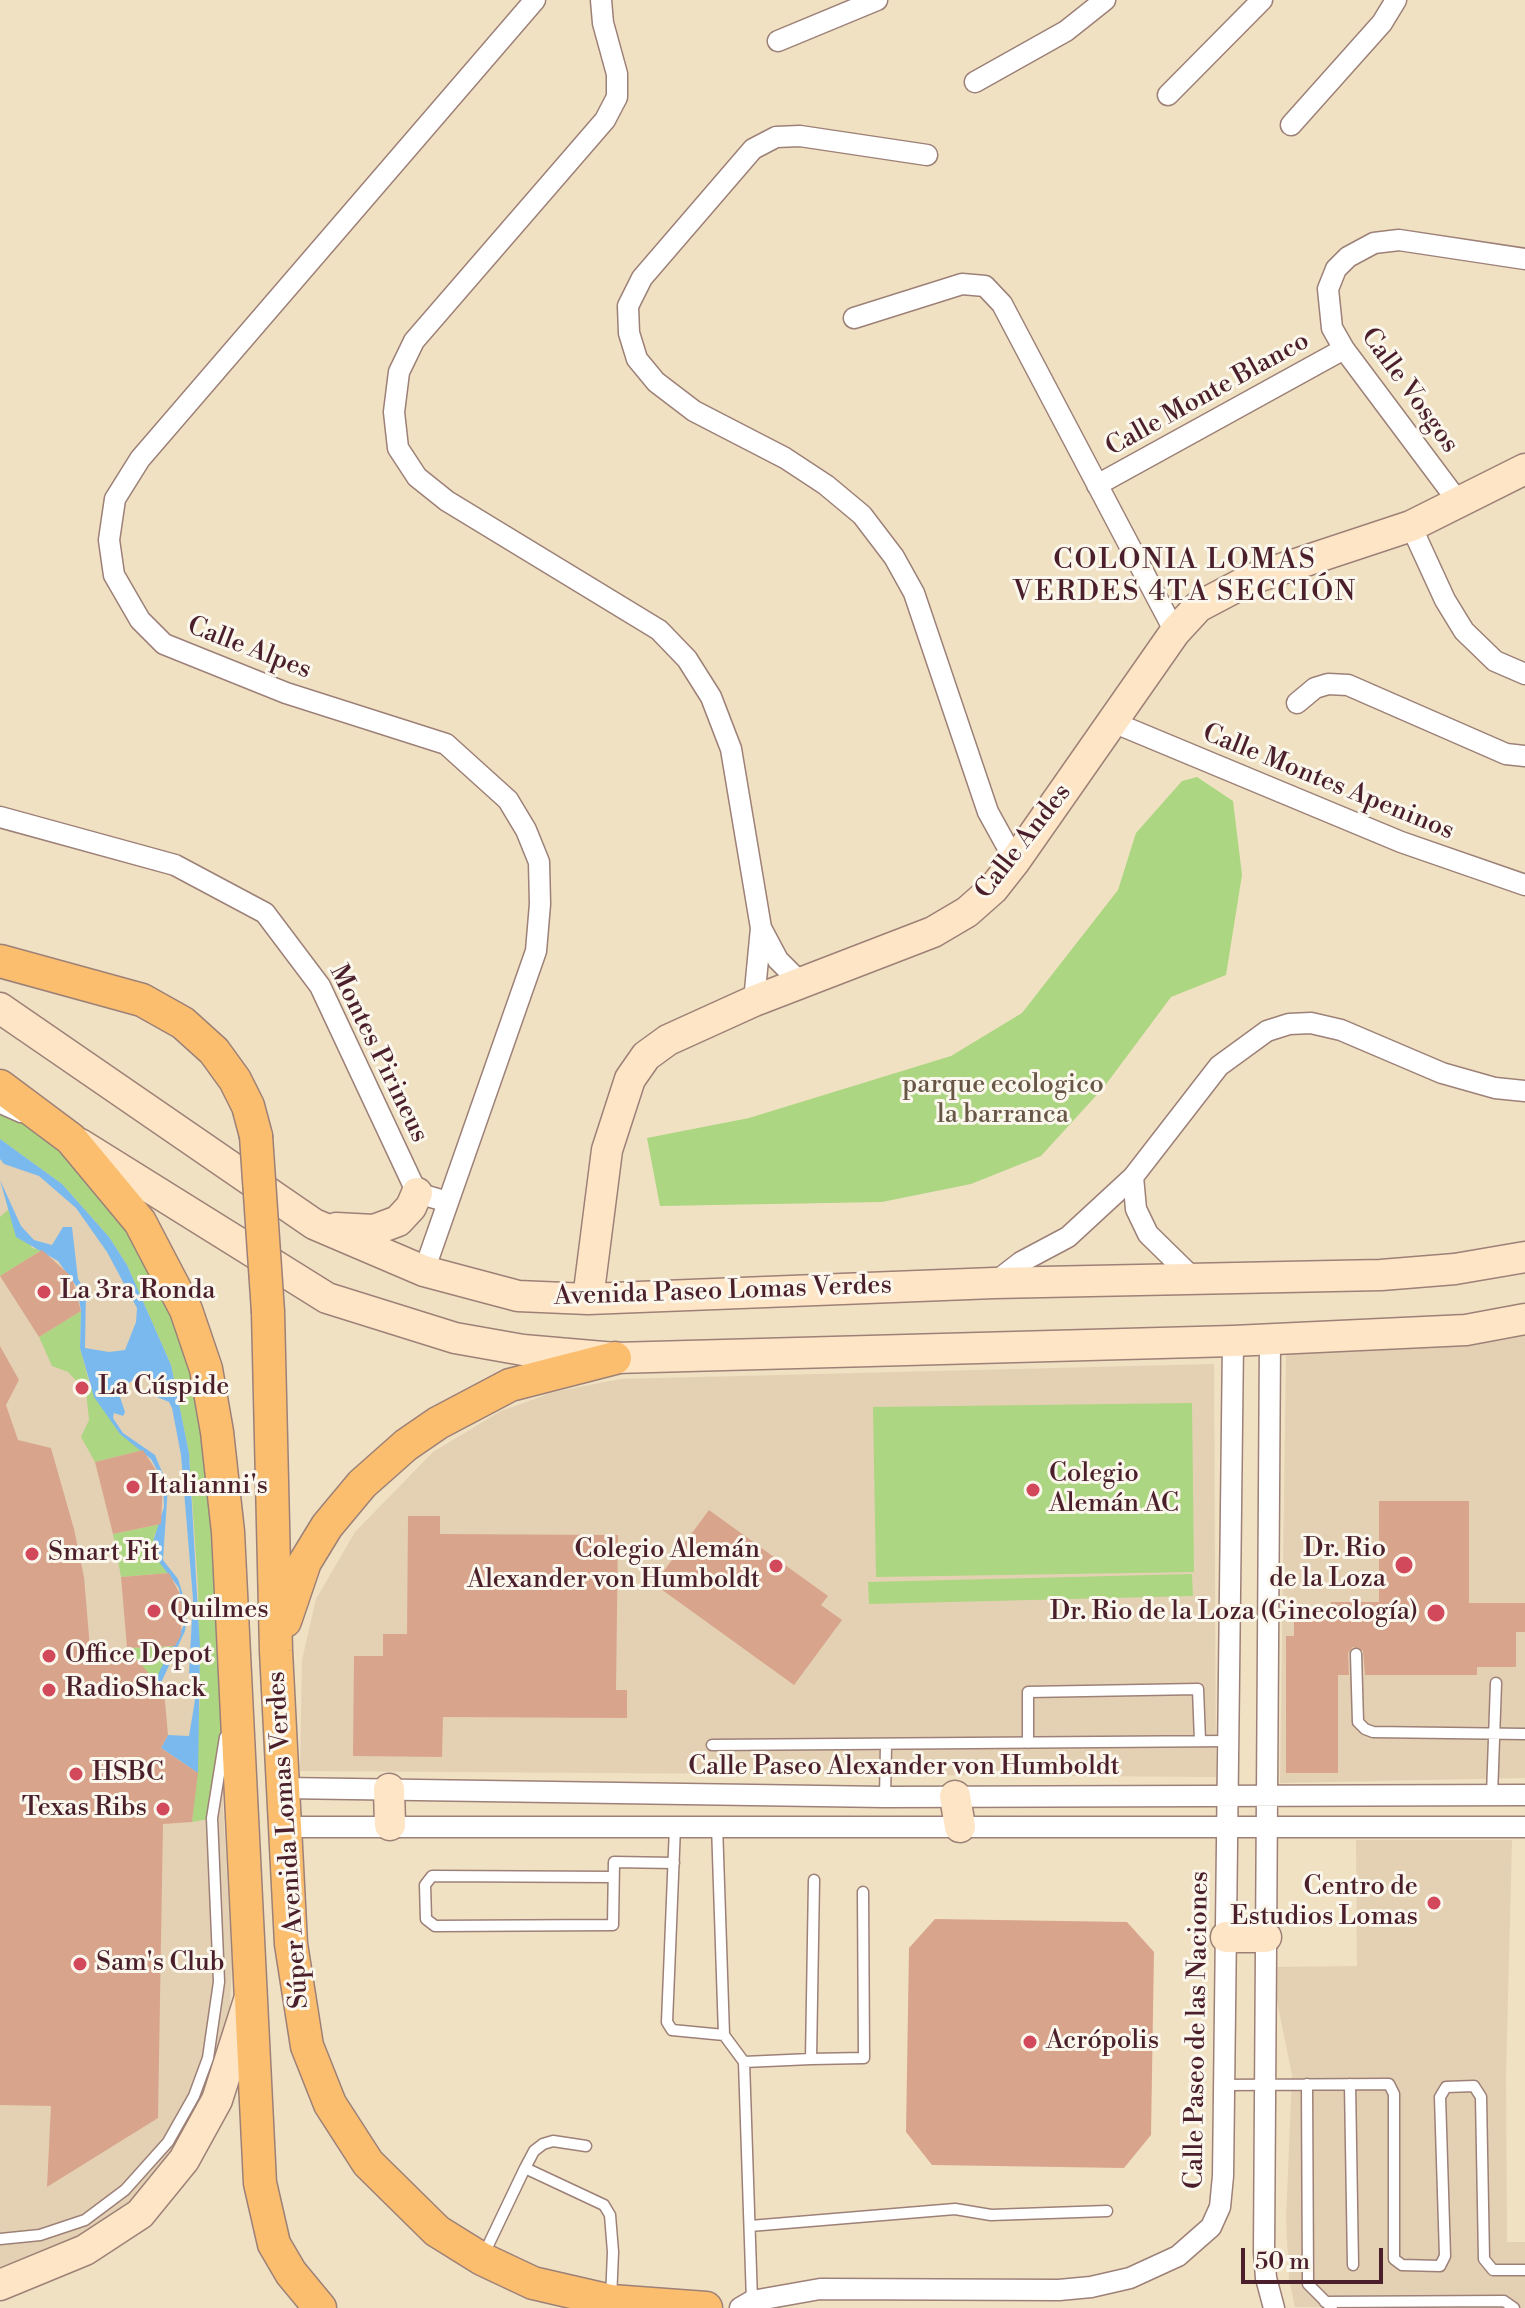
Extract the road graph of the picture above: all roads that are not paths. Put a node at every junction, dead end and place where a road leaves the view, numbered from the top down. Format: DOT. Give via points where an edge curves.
graph roads {
  1 [pos="535,0"];
  2 [pos="601,0"];
  3 [pos="877,0"];
  4 [pos="1105,0"];
  5 [pos="1262,0"];
  6 [pos="1396,0"];
  7 [pos="778,41"];
  8 [pos="975,82"];
  9 [pos="1168,95"];
  10 [pos="1291,125"];
  11 [pos="927,155"];
  12 [pos="1525,259"];
  13 [pos="854,318"];
  14 [pos="1344,349"];
  15 [pos="1525,469"];
  16 [pos="1097,485"];
  17 [pos="1457,500"];
  18 [pos="1411,526"];
  19 [pos="1175,632"];
  20 [pos="1522,668"];
  21 [pos="1297,703"];
  22 [pos="1115,723"];
  23 [pos="1525,756"];
  24 [pos="0,817"];
  25 [pos="1015,861"];
  26 [pos="1525,885"];
  27 [pos="761,928"];
  28 [pos="0,961"];
  29 [pos="801,983"];
  30 [pos="754,1001"];
  31 [pos="0,1008"];
  32 [pos="0,1086"];
  33 [pos="1525,1091"];
  34 [pos="0,1108"];
  35 [pos="71,1139"];
  36 [pos="1133,1177"];
  37 [pos="417,1193"];
  38 [pos="448,1202"];
  39 [pos="314,1224"];
  40 [pos="1525,1257"];
  41 [pos="424,1271"];
  42 [pos="1196,1281"];
  43 [pos="994,1283"];
  44 [pos="588,1299"];
  45 [pos="1525,1319"];
  46 [pos="1270,1340"];
  47 [pos="1233,1341"];
  48 [pos="615,1358"];
  49 [pos="276,1651"];
  50 [pos="1356,1654"];
  51 [pos="235,1671"];
  52 [pos="1496,1683"];
  53 [pos="1493,1734"];
  54 [pos="1525,1734"];
  55 [pos="1200,1741"];
  56 [pos="1229,1741"];
  57 [pos="1028,1743"];
  58 [pos="712,1745"];
  59 [pos="886,1745"];
  60 [pos="284,1788"];
  61 [pos="389,1789"];
  62 [pos="1229,1795"];
  63 [pos="1266,1795"];
  64 [pos="1492,1795"];
  65 [pos="1525,1795"];
  66 [pos="955,1796"];
  67 [pos="885,1797"];
  68 [pos="390,1825"];
  69 [pos="675,1825"];
  70 [pos="717,1825"];
  71 [pos="1228,1826"];
  72 [pos="1267,1826"];
  73 [pos="285,1827"];
  74 [pos="960,1827"];
  75 [pos="1525,1827"];
  76 [pos="674,1863"];
  77 [pos="613,1877"];
  78 [pos="814,1880"];
  79 [pos="863,1892"];
  80 [pos="1226,1937"];
  81 [pos="1266,1937"];
  82 [pos="249,1998"];
  83 [pos="724,2035"];
  84 [pos="811,2059"];
  85 [pos="744,2062"];
  86 [pos="1264,2084"];
  87 [pos="1307,2084"];
  88 [pos="1350,2084"];
  89 [pos="1224,2085"];
  90 [pos="586,2146"];
  91 [pos="525,2168"];
  92 [pos="1107,2211"];
  93 [pos="750,2226"];
  94 [pos="0,2236"];
  95 [pos="482,2259"];
  96 [pos="1353,2265"];
  97 [pos="1525,2270"];
  98 [pos="6,2286"];
  99 [pos="611,2301"];
  100 [pos="746,2304"];
  101 [pos="1328,2305"];
  102 [pos="320,2308"];
  103 [pos="706,2308"];
  104 [pos="1274,2308"];
  105 [pos="1514,2308"];
  1 -- 38 [label="street, Calle Alpes" via="140,459 115,499 109,540 114,575 140,620 164,644 272,688 446,744 508,800 526,830 539,862 536,951"];
  2 -- 27 [label="street" via="617,97 605,120 414,341 399,372 394,412 398,448 417,477 447,501 659,630 687,659 711,697 731,749"];
  3 -- 7 [label="street"];
  4 -- 8 [label="street" via="1066,31"];
  5 -- 9 [label="street"];
  6 -- 10 [label="street" via="1382,23"];
  11 -- 25 [label="street" via="800,136 776,137 753,149 642,278 628,306 629,333 637,359 656,382 694,411 826,485 862,515 894,557 914,593 988,812"];
  12 -- 14 [label="street, Calle Vosgos" via="1399,240 1374,243 1348,257 1328,289 1332,328"];
  13 -- 16 [label="street" via="962,284 985,286 1002,304"];
  14 -- 16 [label="street, Calle Monte Blanco"];
  14 -- 17 [label="street, Calle Vosgos"];
  15 -- 17 [label="main road, Calle Andes"];
  16 -- 19 [label="street"];
  17 -- 18 [label="main road, Calle Andes"];
  18 -- 19 [label="main road, Calle Andes" via="1225,590 1198,607"];
  18 -- 20 [label="street" via="1464,631 1495,661"];
  19 -- 22 [label="main road, Calle Andes"];
  21 -- 23 [label="street" via="1315,688 1348,685 1506,754"];
  22 -- 25 [label="main road, Calle Andes"];
  22 -- 26 [label="street, Calle Montes Apeninos" via="1401,842"];
  24 -- 37 [label="street, Montes Pirineus" via="175,865 265,913 320,986"];
  25 -- 29 [label="main road, Calle Andes" via="967,912 933,932"];
  27 -- 29 [label="street" via="778,960"];
  27 -- 30 [label="street"];
  28 -- 49 [label="main road, Súper Avenida Lomas Verdes, bridge" via="142,1000 183,1023 214,1051 248,1106 256,1136 268,1312"];
  29 -- 30 [label="main road, Calle Andes"];
  30 -- 44 [label="main road, Calle Andes" via="668,1040 646,1056 630,1079 607,1150"];
  31 -- 39 [label="main road, Avenida Paseo Lomas Verdes"];
  32 -- 35 [label="main road"];
  33 -- 36 [label="street" via="1442,1073 1341,1030 1289,1024 1267,1031 1219,1066"];
  34 -- 35 [label="lane"];
  35 -- 48 [label="main road" via="327,1298 455,1338"];
  35 -- 51 [label="main road, Súper Avenida Lomas Verdes" via="160,1254 206,1369 228,1532"];
  36 -- 42 [label="street" via="1136,1209 1148,1234"];
  36 -- 43 [label="street" via="1068,1237"];
  37 -- 38 [label="street"];
  37 -- 39 [label="main road" via="398,1221 374,1230"];
  38 -- 41 [label="street, Calle Alpes"];
  39 -- 41 [label="main road, Avenida Paseo Lomas Verdes"];
  40 -- 42 [label="main road, Avenida Paseo Lomas Verdes" via="1381,1275"];
  41 -- 44 [label="main road, Avenida Paseo Lomas Verdes" via="518,1296"];
  42 -- 43 [label="main road, Avenida Paseo Lomas Verdes"];
  43 -- 44 [label="main road, Avenida Paseo Lomas Verdes"];
  45 -- 46 [label="main road" via="1466,1330"];
  46 -- 47 [label="main road"];
  46 -- 63 [label="street"];
  47 -- 48 [label="main road"];
  47 -- 56 [label="street, Calle Paseo de las Naciones"];
  48 -- 49 [label="main road" via="510,1385 406,1445 362,1484 327,1526 305,1562"];
  49 -- 60 [label="main road, Súper Avenida Lomas Verdes"];
  50 -- 53 [label="lane" via="1358,1722 1365,1729"];
  51 -- 82 [label="main road, Súper Avenida Lomas Verdes"];
  51 -- 94 [label="lane" via="212,1818 219,1982 208,2058 194,2096 168,2142 125,2190 85,2220 13,2239"];
  52 -- 53 [label="lane"];
  53 -- 54 [label="lane"];
  53 -- 64 [label="lane"];
  55 -- 56 [label="lane"];
  55 -- 57 [label="lane"];
  55 -- 57 [label="lane" via="1198,1689 1028,1692"];
  56 -- 62 [label="street, Calle Paseo de las Naciones"];
  57 -- 59 [label="lane"];
  58 -- 59 [label="lane"];
  59 -- 67 [label="lane"];
  60 -- 61 [label="street, Calle Paseo Alexander von Humboldt"];
  60 -- 73 [label="main road, Súper Avenida Lomas Verdes"];
  61 -- 67 [label="street, Calle Paseo Alexander von Humboldt"];
  61 -- 68 [label="main road"];
  62 -- 63 [label="street, Calle Paseo Alexander von Humboldt"];
  62 -- 66 [label="street, Calle Paseo Alexander von Humboldt"];
  62 -- 71 [label="street, Calle Paseo de las Naciones"];
  63 -- 64 [label="street, Calle Paseo Alexander von Humboldt"];
  63 -- 72 [label="street"];
  64 -- 65 [label="street, Calle Paseo Alexander von Humboldt"];
  66 -- 67 [label="street, Calle Paseo Alexander von Humboldt"];
  66 -- 74 [label="main road"];
  68 -- 69 [label="street"];
  68 -- 73 [label="street"];
  69 -- 70 [label="street"];
  69 -- 76 [label="lane"];
  70 -- 74 [label="street"];
  70 -- 83 [label="lane"];
  71 -- 72 [label="street"];
  71 -- 74 [label="street"];
  71 -- 80 [label="street, Calle Paseo de las Naciones"];
  72 -- 75 [label="street"];
  72 -- 81 [label="street"];
  73 -- 95 [label="main road, Súper Avenida Lomas Verdes" via="297,1997 307,2046 330,2104 368,2163 437,2231"];
  76 -- 77 [label="lane" via="614,1862"];
  76 -- 83 [label="lane" via="667,2022 672,2030"];
  77 -- 77 [label="lane" via="613,1925 435,1926 426,1919 425,1885 432,1876"];
  78 -- 84 [label="lane"];
  79 -- 84 [label="lane" via="864,2058"];
  80 -- 81 [label="main road"];
  80 -- 89 [label="street, Calle Paseo de las Naciones"];
  81 -- 86 [label="street"];
  82 -- 98 [label="main road" via="217,2100 175,2170 140,2214 85,2250"];
  82 -- 102 [label="main road, Súper Avenida Lomas Verdes" via="265,2214 274,2244"];
  83 -- 85 [label="lane"];
  84 -- 85 [label="lane"];
  85 -- 93 [label="lane"];
  86 -- 87 [label="lane"];
  86 -- 89 [label="lane"];
  86 -- 104 [label="street" via="1264,2252"];
  87 -- 88 [label="lane"];
  87 -- 101 [label="lane" via="1308,2284"];
  88 -- 96 [label="lane"];
  88 -- 97 [label="lane" via="1389,2084 1394,2094 1394,2259 1402,2265 1440,2266 1445,2256 1440,2097 1446,2087 1474,2086 1481,2097 1484,2259 1493,2270"];
  89 -- 100 [label="street, Calle Paseo de las Naciones" via="1220,2207 1197,2242 1154,2268 1111,2283 1059,2290 820,2289"];
  90 -- 91 [label="lane" via="543,2144"];
  91 -- 95 [label="lane"];
  91 -- 99 [label="lane" via="604,2205 610,2215 613,2252"];
  92 -- 93 [label="lane" via="991,2215 955,2209"];
  93 -- 100 [label="lane"];
  95 -- 99 [label="main road, Súper Avenida Lomas Verdes" via="533,2283"];
  99 -- 103 [label="main road, Súper Avenida Lomas Verdes"];
  101 -- 105 [label="lane" via="1504,2301"];
}
